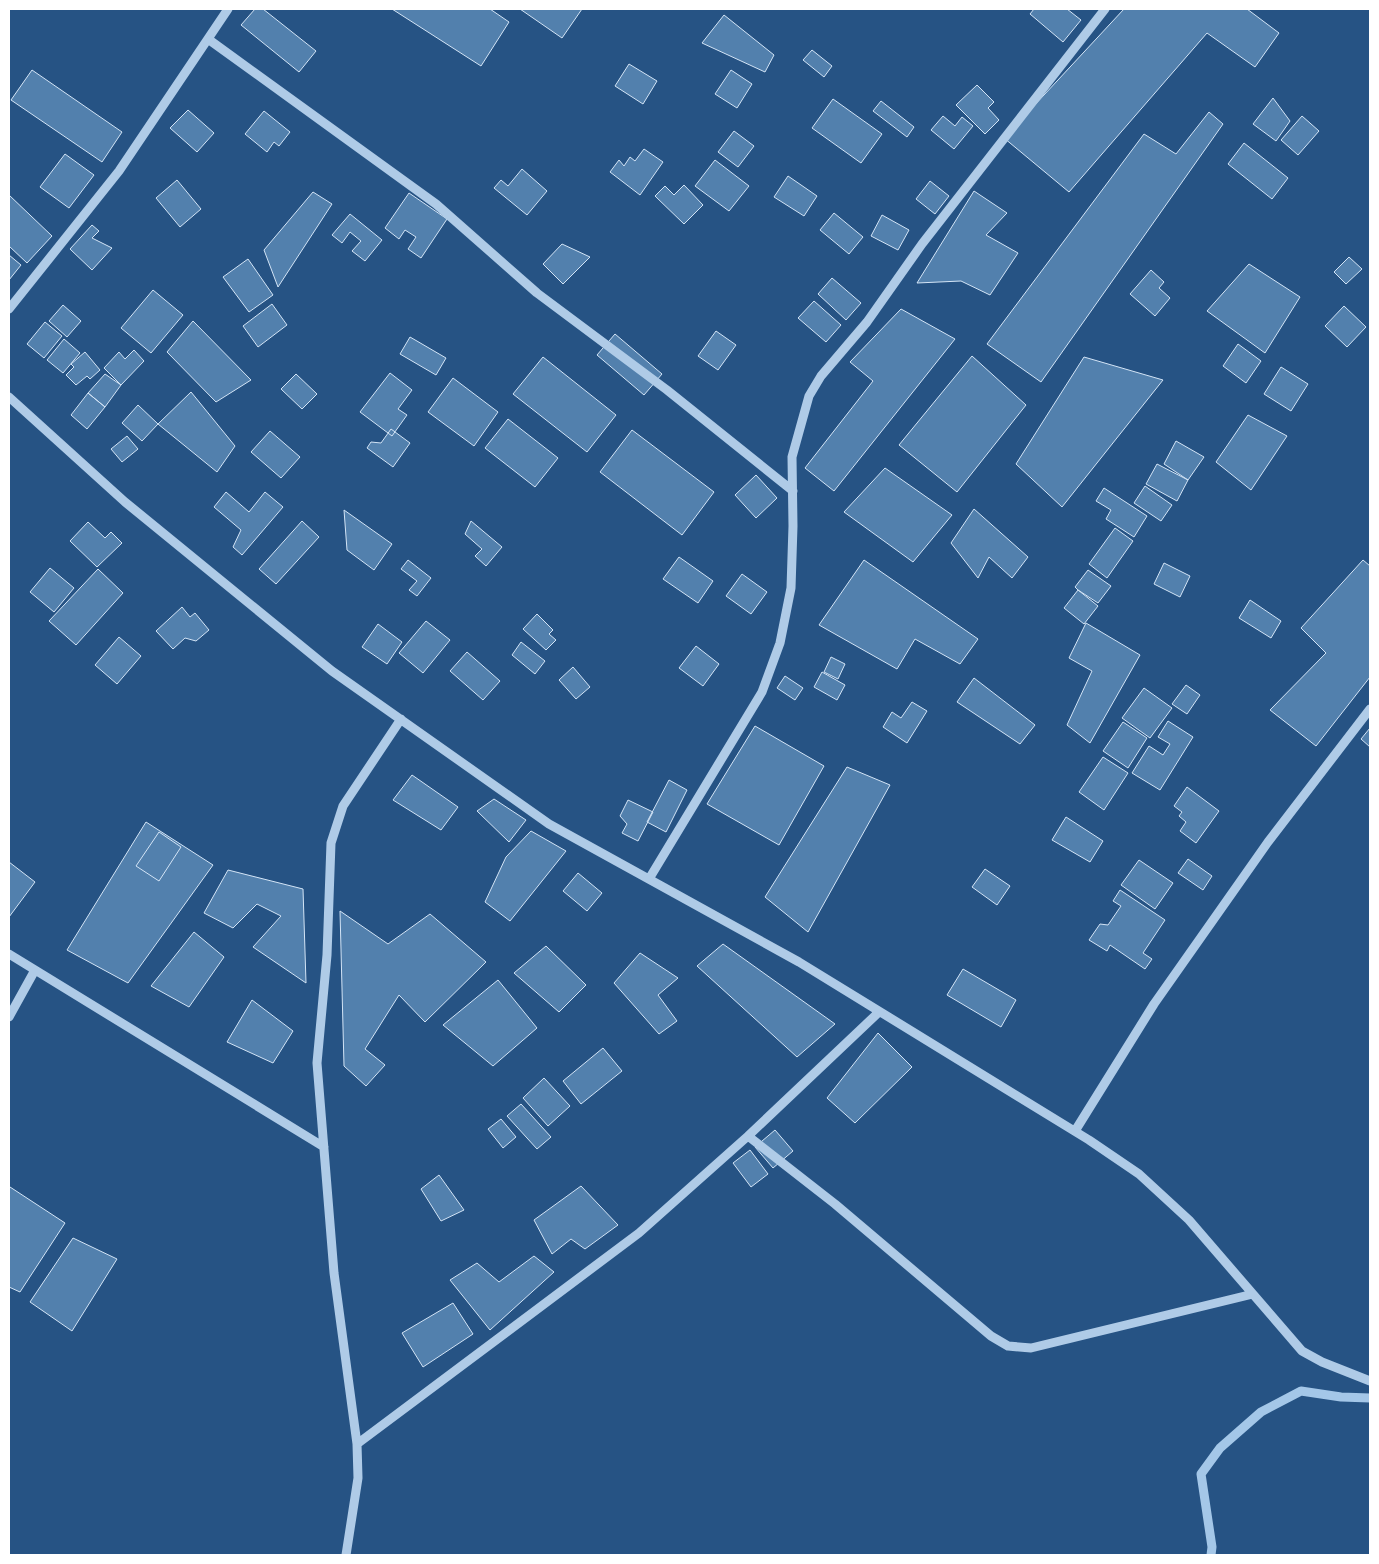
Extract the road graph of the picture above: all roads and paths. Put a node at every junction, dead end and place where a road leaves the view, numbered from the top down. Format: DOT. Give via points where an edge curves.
graph roads {
  1 [pos="228,9"];
  2 [pos="1105,9"];
  3 [pos="208,39"];
  4 [pos="9,309"];
  5 [pos="9,397"];
  6 [pos="793,491"];
  7 [pos="1370,709"];
  8 [pos="401,719"];
  9 [pos="649,879"];
  10 [pos="9,954"];
  11 [pos="35,970"];
  12 [pos="879,1012"];
  13 [pos="9,1017"];
  14 [pos="1074,1132"];
  15 [pos="748,1136"];
  16 [pos="324,1147"];
  17 [pos="1253,1294"];
  18 [pos="1370,1381"];
  19 [pos="357,1444"];
  20 [pos="346,1555"];
  1 -- 3 [label="street"];
  2 -- 6 [label="street" via="922,244 867,322 821,376 809,396 792,457"];
  3 -- 4 [label="street" via="119,171"];
  3 -- 6 [label="street" via="436,204 537,292"];
  5 -- 8 [label="street" via="125,502 332,671"];
  6 -- 9 [label="street" via="791,588 780,643 762,692"];
  7 -- 14 [label="street" via="1268,842 1154,1004"];
  8 -- 9 [label="street" via="549,824"];
  8 -- 16 [label="street" via="343,806 331,843 327,955 317,1063"];
  9 -- 12 [label="street" via="799,962"];
  10 -- 11 [label="street"];
  11 -- 13 [label="street"];
  11 -- 16 [label="street"];
  12 -- 14 [label="street"];
  12 -- 15 [label="street"];
  14 -- 17 [label="street" via="1139,1174 1189,1220"];
  15 -- 17 [label="street" via="835,1204 991,1336 1008,1346 1031,1348"];
  15 -- 19 [label="street" via="639,1233"];
  16 -- 19 [label="street" via="334,1273"];
  17 -- 18 [label="street" via="1302,1351"];
  19 -- 20 [label="street" via="358,1478"];
}
